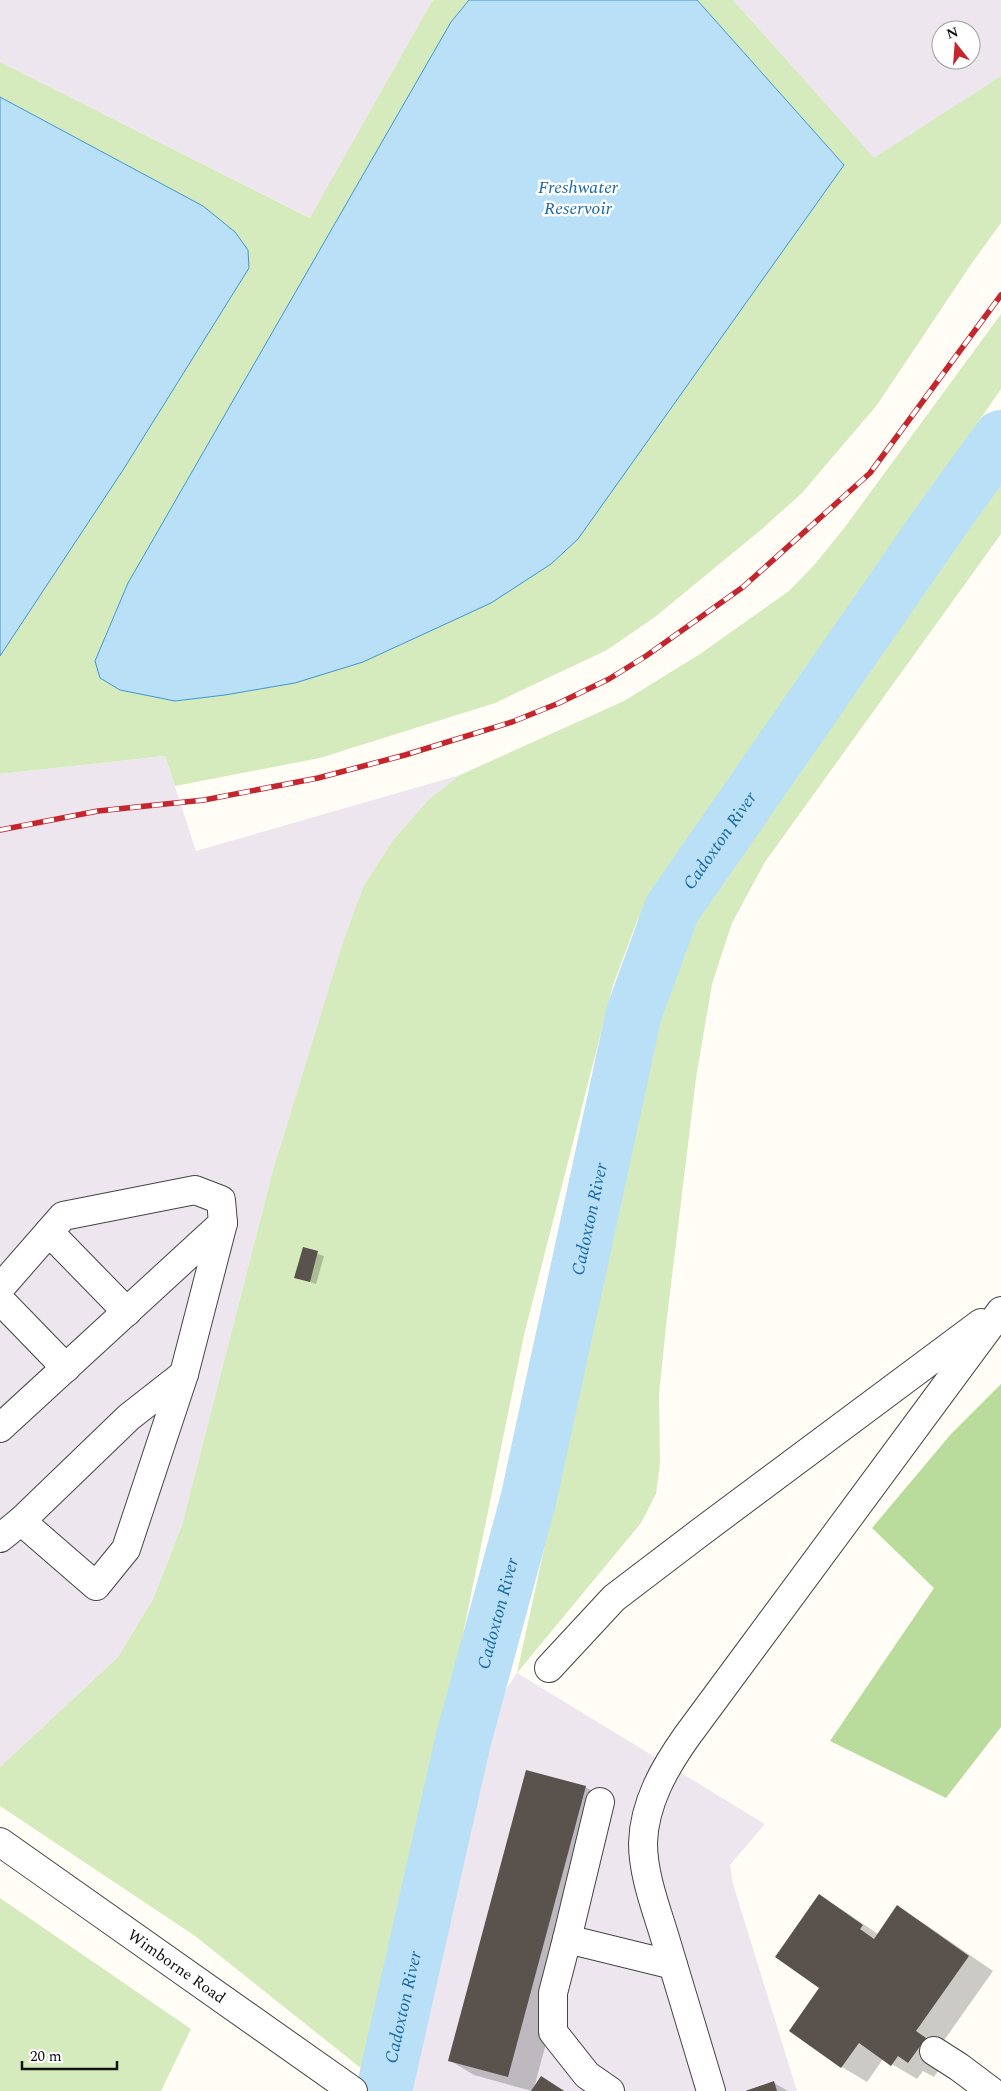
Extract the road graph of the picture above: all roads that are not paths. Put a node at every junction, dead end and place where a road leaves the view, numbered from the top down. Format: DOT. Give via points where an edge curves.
graph roads {
  1 [pos="223,1223"];
  2 [pos="49,1232"];
  3 [pos="0,1288"];
  4 [pos="0,1300"];
  5 [pos="1001,1310"];
  6 [pos="127,1312"];
  7 [pos="66,1368"];
  8 [pos="184,1374"];
  9 [pos="0,1428"];
  10 [pos="21,1521"];
  11 [pos="0,1538"];
  12 [pos="549,1668"];
  13 [pos="600,1802"];
  14 [pos="0,1842"];
  15 [pos="567,1939"];
  16 [pos="673,1965"];
  17 [pos="934,2051"];
  18 [pos="350,2089"];
  19 [pos="610,2091"];
  20 [pos="711,2091"];
  21 [pos="991,2091"];
  1 -- 2 [label="street" via="221,1200 195,1190 63,1216"];
  1 -- 6 [label="street"];
  1 -- 8 [label="street"];
  2 -- 3 [label="street"];
  2 -- 6 [label="street"];
  4 -- 7 [label="street"];
  5 -- 12 [label="street" via="614,1598"];
  5 -- 16 [label="street" via="687,1736 655,1789 643,1843 648,1880"];
  6 -- 7 [label="street"];
  7 -- 9 [label="street"];
  8 -- 10 [label="street" via="129,1417"];
  8 -- 10 [label="street" via="126,1549 96,1586"];
  10 -- 11 [label="street"];
  13 -- 15 [label="street"];
  14 -- 18 [label="street, Wimborne Road"];
  15 -- 16 [label="street"];
  15 -- 19 [label="street" via="554,1993 553,2032 587,2075"];
  16 -- 20 [label="street"];
  17 -- 21 [label="street"];
}
